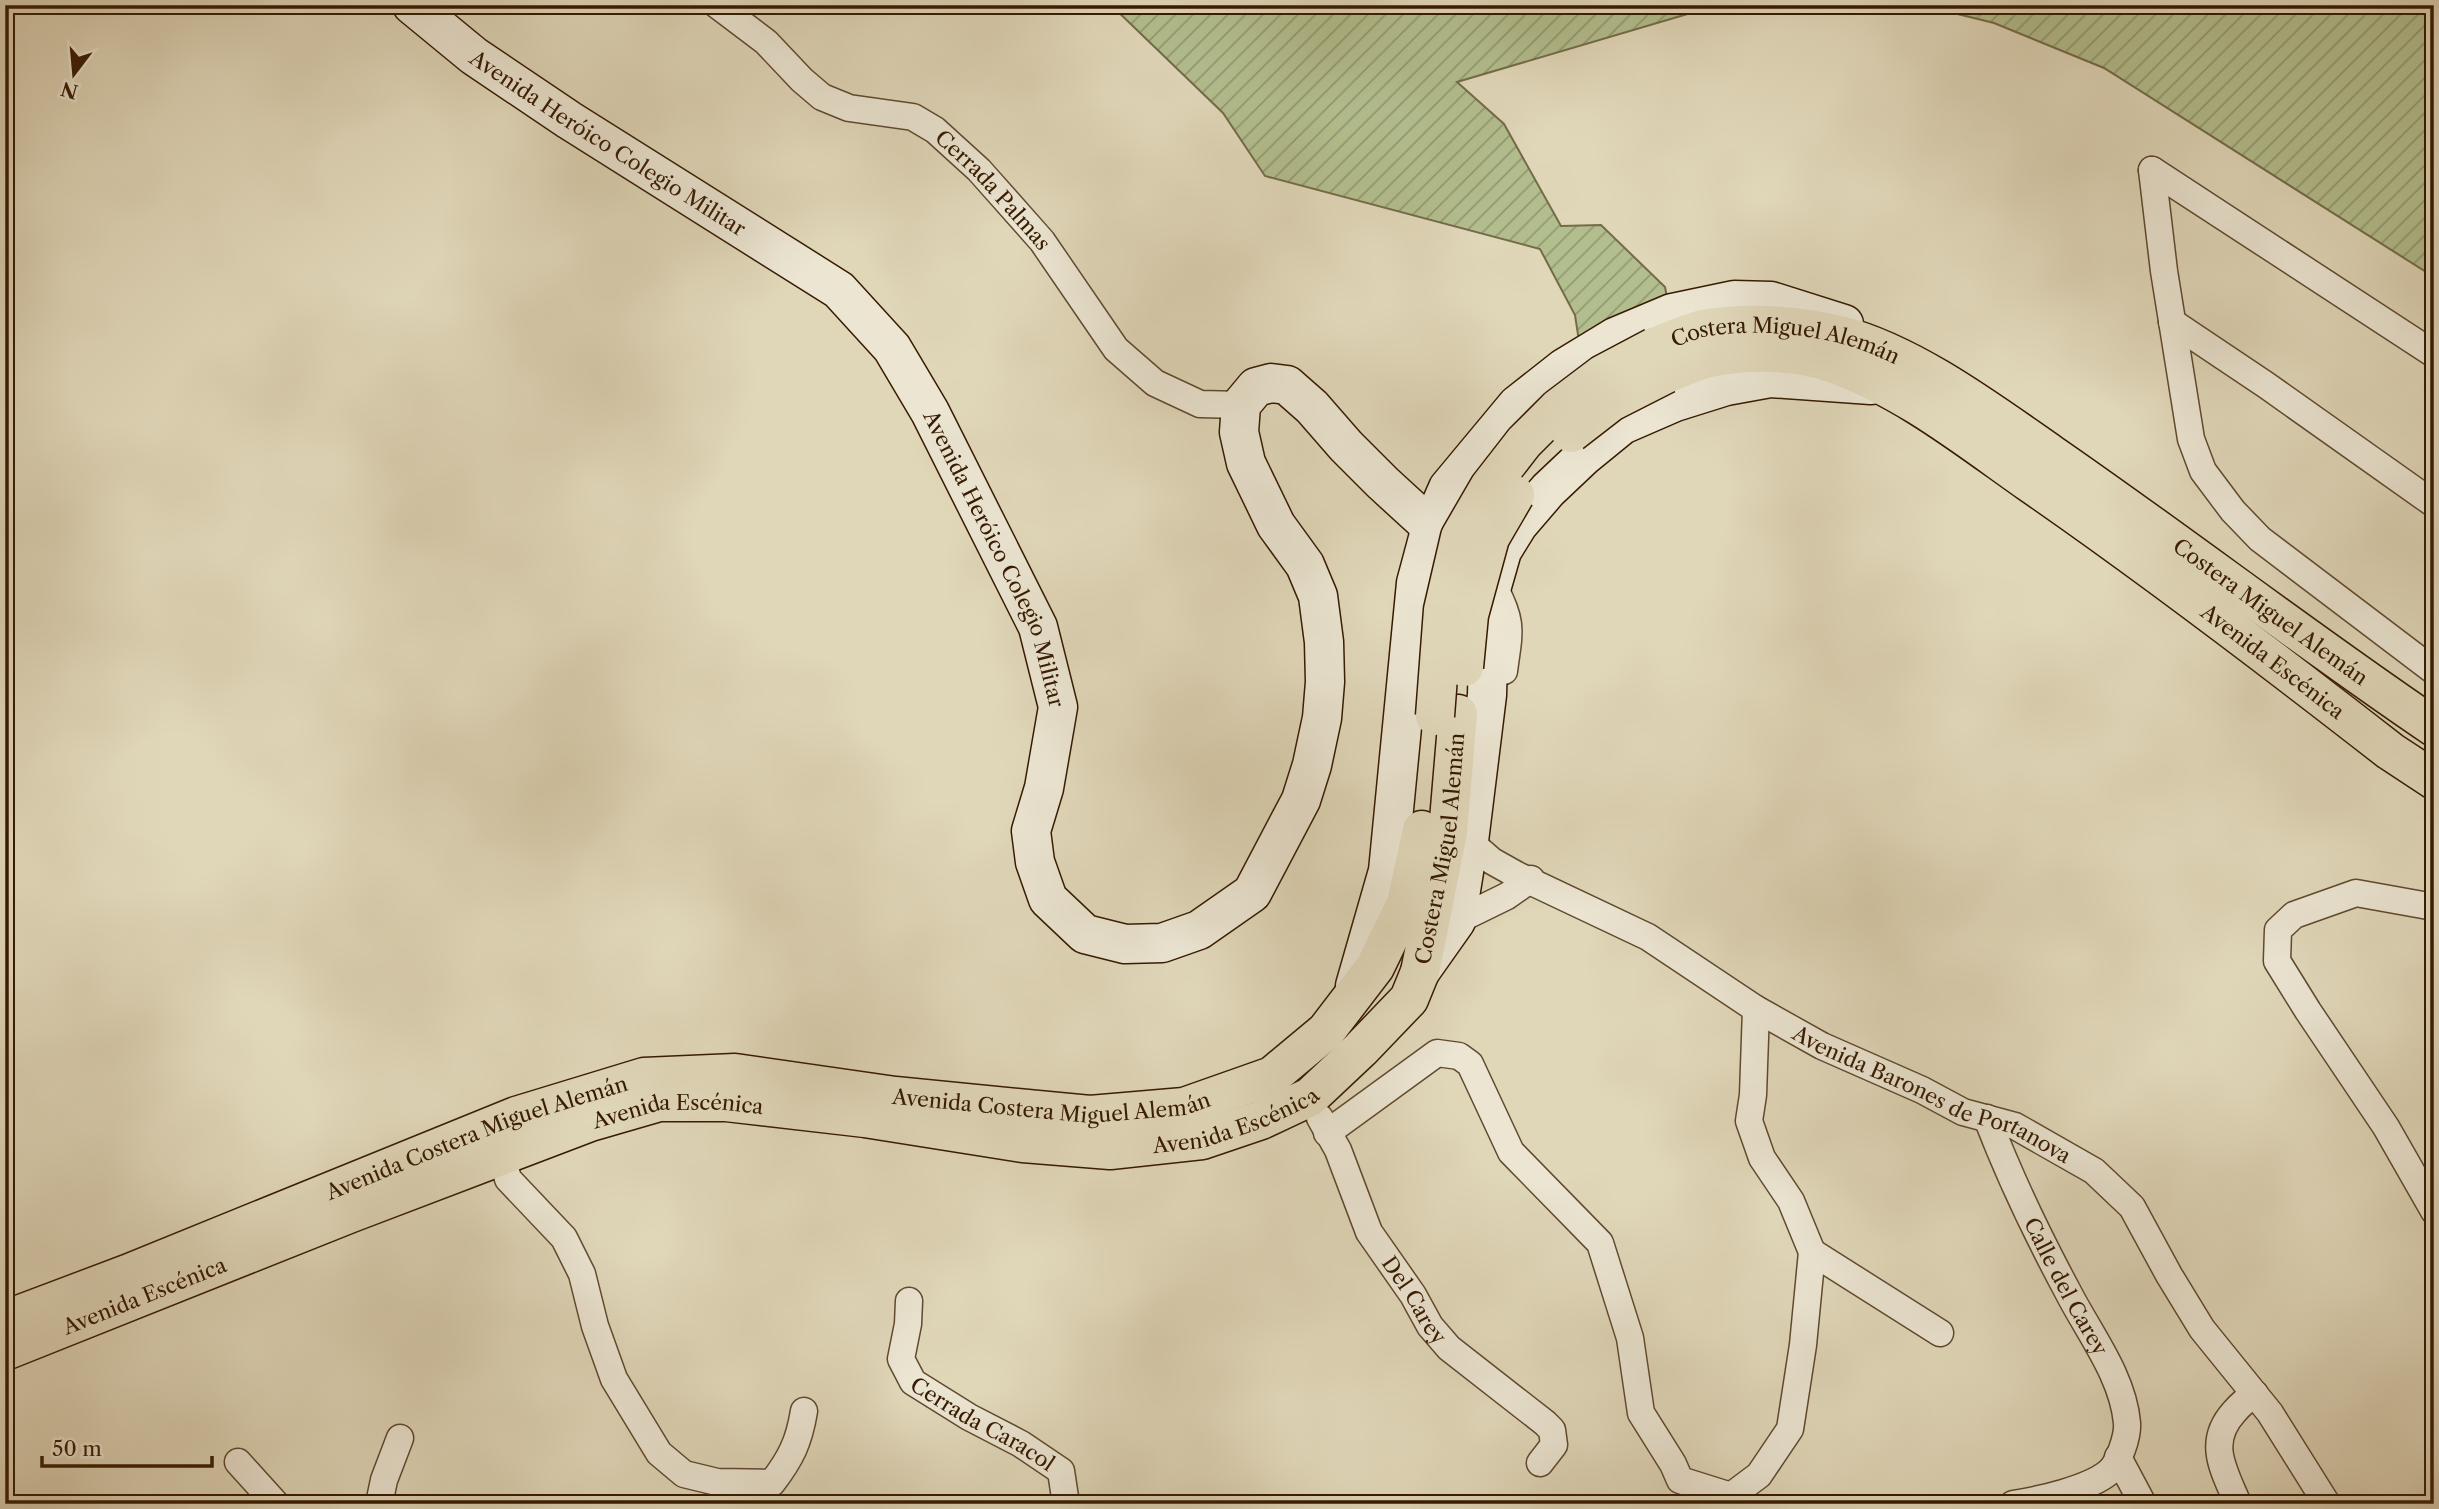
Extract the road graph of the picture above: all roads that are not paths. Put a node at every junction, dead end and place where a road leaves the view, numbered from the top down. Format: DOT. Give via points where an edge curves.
graph roads {
  1 [pos="412,5"];
  2 [pos="717,5"];
  3 [pos="2172,322"];
  4 [pos="2434,354"];
  5 [pos="1893,372"];
  6 [pos="1241,405"];
  7 [pos="2434,504"];
  8 [pos="1431,527"];
  9 [pos="2112,540"];
  10 [pos="1492,584"];
  11 [pos="2409,653"];
  12 [pos="2265,654"];
  13 [pos="2434,671"];
  14 [pos="2381,691"];
  15 [pos="1446,715"];
  16 [pos="2434,727"];
  17 [pos="2434,764"];
  18 [pos="2434,780"];
  19 [pos="1469,841"];
  20 [pos="1531,879"];
  21 [pos="2434,907"];
  22 [pos="1456,921"];
  23 [pos="1420,972"];
  24 [pos="1352,997"];
  25 [pos="1756,1009"];
  26 [pos="1326,1031"];
  27 [pos="1361,1049"];
  28 [pos="1310,1097"];
  29 [pos="1987,1118"];
  30 [pos="1327,1133"];
  31 [pos="502,1156"];
  32 [pos="2434,1211"];
  33 [pos="1812,1252"];
  34 [pos="909,1301"];
  35 [pos="5,1320"];
  36 [pos="1940,1333"];
  37 [pos="5,1352"];
  38 [pos="2255,1394"];
  39 [pos="804,1411"];
  40 [pos="400,1438"];
  41 [pos="2118,1457"];
  42 [pos="238,1462"];
  43 [pos="1540,1463"];
  44 [pos="276,1504"];
  45 [pos="379,1504"];
  46 [pos="1066,1504"];
  47 [pos="2013,1504"];
  48 [pos="2143,1504"];
  49 [pos="2238,1504"];
  50 [pos="2328,1504"];
  1 -- 6 [label="main road, Avenida Heróico Colegio Militar" via="474,56 569,120 839,290 892,348 930,412 1038,626 1058,707 1044,788 1031,831 1035,862 1048,899 1086,934 1125,944 1162,943 1199,930 1252,893 1301,800 1317,741 1325,682 1318,596 1246,463 1239,432"];
  2 -- 6 [label="street, Cerrada Palmas" via="766,42 822,97 849,108 913,117 935,130 979,170 1042,241 1116,349 1155,383 1200,404"];
  3 -- 4 [label="street" via="2152,170"];
  3 -- 7 [label="street"];
  3 -- 11 [label="street" via="2191,439 2203,471 2260,539"];
  5 -- 8 [label="main road" via="1854,327 1770,301 1734,300 1672,313 1615,337 1564,368 1517,405 1448,488"];
  5 -- 9 [label="main road, Costera Miguel Alemán" via="1924,409"];
  5 -- 10 [label="main road" via="1770,377 1675,401 1622,425 1575,464 1518,525 1502,551"];
  5 -- 14 [label="main road, Costera Miguel Alemán" via="1978,404"];
  5 -- 15 [label="main road, Costera Miguel Alemán, bridge" via="1842,336 1757,325 1702,330 1660,360 1603,374 1558,408 1489,487 1460,537 1443,610"];
  6 -- 8 [label="main road" via="1256,387 1287,385"];
  8 -- 10 [label="main road"];
  8 -- 24 [label="main road" via="1416,583 1388,871"];
  9 -- 12 [label="main road, Avenida Escénica"];
  10 -- 19 [label="main road" via="1487,695"];
  10 -- 20 [label="street" via="1510,623 1487,821 1490,838"];
  11 -- 13 [label="street"];
  11 -- 14 [label="street"];
  12 -- 14 [label="main road" via="2342,685"];
  12 -- 18 [label="main road, Avenida Escénica"];
  14 -- 16 [label="main road, Costera Miguel Alemán"];
  14 -- 17 [label="main road" via="2400,729"];
  15 -- 23 [label="main road, Costera Miguel Alemán" via="1448,832"];
  15 -- 24 [label="main road, Costera Miguel Alemán" via="1406,903 1375,967"];
  19 -- 20 [label="street, Avenida Barones de Portanova" via="1492,861"];
  19 -- 22 [label="main road"];
  20 -- 22 [label="street"];
  20 -- 25 [label="street, Avenida Barones de Portanova" via="1648,937"];
  21 -- 32 [label="street" via="2356,892 2294,915 2278,930 2277,961 2386,1127"];
  22 -- 23 [label="main road"];
  23 -- 27 [label="main road, Costera Miguel Alemán" via="1409,999"];
  24 -- 26 [label="main road, Costera Miguel Alemán"];
  25 -- 29 [label="street, Avenida Barones de Portanova" via="1822,1046 1963,1112"];
  25 -- 33 [label="street" via="1749,1121 1762,1158 1791,1200"];
  26 -- 35 [label="main road, Avenida Costera Miguel Alemán" via="1272,1076 1197,1103 1090,1115 895,1096 735,1073 644,1077 516,1116"];
  27 -- 28 [label="main road, Avenida Escénica"];
  28 -- 30 [label="street, Del Carey"];
  28 -- 31 [label="main road, Avenida Escénica" via="1202,1140 1110,1150 1023,1143 726,1102 659,1102 590,1122"];
  29 -- 38 [label="street, Avenida Barones de Portanova" via="2015,1126 2083,1164 2132,1207 2202,1329"];
  29 -- 41 [label="street, Calle del Carey" via="2042,1244 2122,1398 2127,1425"];
  30 -- 33 [label="street" via="1437,1053 1459,1056 1470,1064 1511,1152 1600,1243 1630,1338 1641,1413 1680,1480 1731,1496 1759,1475 1790,1429"];
  30 -- 43 [label="street, Del Carey" via="1369,1232 1430,1326 1449,1348 1552,1430 1554,1445"];
  31 -- 37 [label="main road, Avenida Escénica"];
  31 -- 39 [label="street" via="508,1179 564,1238 582,1275 614,1379 659,1453 684,1474 717,1482 772,1483 790,1459"];
  33 -- 36 [label="street"];
  34 -- 46 [label="street, Cerrada Caracol" via="901,1359 913,1382 1061,1471"];
  38 -- 49 [label="street" via="2225,1422 2218,1439 2220,1460"];
  38 -- 50 [label="street, Avenida Barones de Portanova"];
  40 -- 45 [label="street"];
  41 -- 47 [label="street" via="2110,1471 2079,1487"];
  41 -- 48 [label="street"];
  42 -- 44 [label="street"];
}
